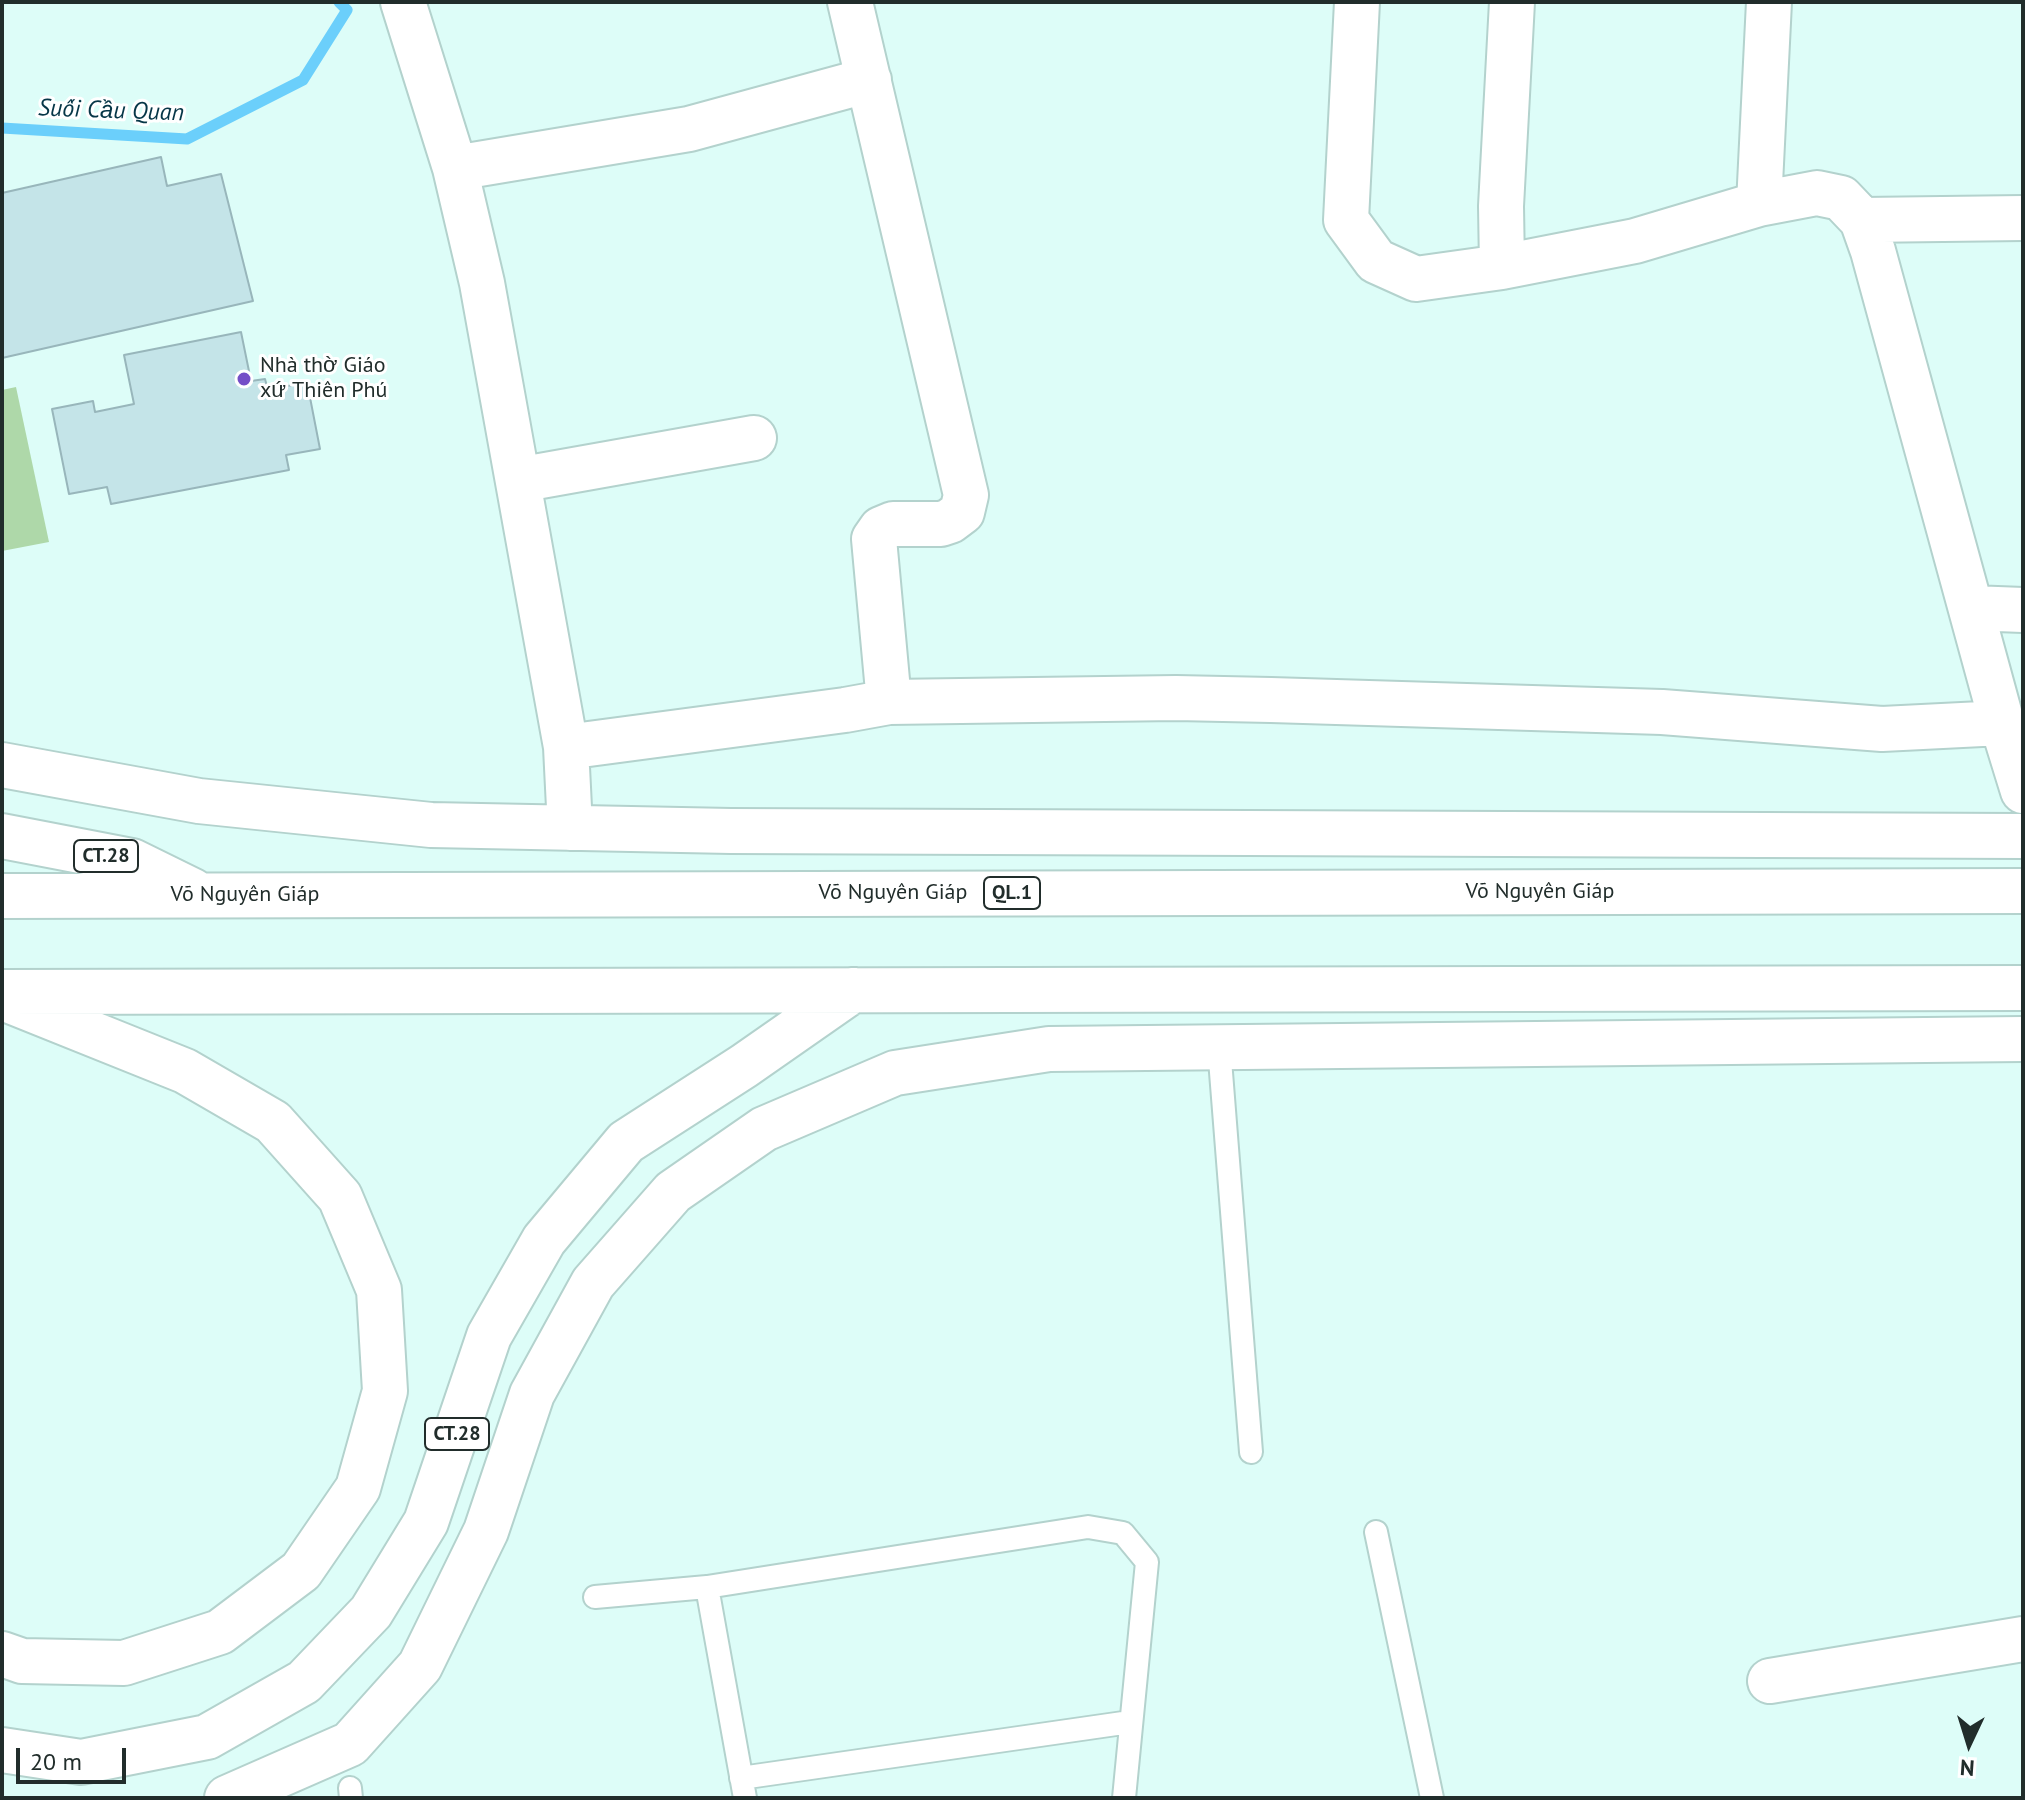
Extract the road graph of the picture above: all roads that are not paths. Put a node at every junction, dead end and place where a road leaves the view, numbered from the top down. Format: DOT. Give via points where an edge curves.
graph roads {
  1 [pos="403,2"];
  2 [pos="850,2"];
  3 [pos="1357,2"];
  4 [pos="1512,2"];
  5 [pos="1769,2"];
  6 [pos="869,80"];
  7 [pos="455,168"];
  8 [pos="1759,204"];
  9 [pos="2023,218"];
  10 [pos="1862,220"];
  11 [pos="1502,267"];
  12 [pos="754,438"];
  13 [pos="518,480"];
  14 [pos="1971,608"];
  15 [pos="2023,610"];
  16 [pos="889,702"];
  17 [pos="2002,723"];
  18 [pos="566,747"];
  19 [pos="2,765"];
  20 [pos="2023,791"];
  21 [pos="570,828"];
  22 [pos="2,836"];
  23 [pos="2023,836"];
  24 [pos="2023,891"];
  25 [pos="203,895"];
  26 [pos="2,896"];
  27 [pos="2023,988"];
  28 [pos="853,990"];
  29 [pos="2,994"];
  30 [pos="2023,1039"];
  31 [pos="1219,1047"];
  32 [pos="1251,1452"];
  33 [pos="1376,1532"];
  34 [pos="707,1587"];
  35 [pos="595,1597"];
  36 [pos="2023,1639"];
  37 [pos="2,1654"];
  38 [pos="1770,1681"];
  39 [pos="1130,1722"];
  40 [pos="2,1750"];
  41 [pos="743,1788"];
  42 [pos="227,1798"];
  43 [pos="1124,1798"];
  44 [pos="1432,1798"];
  1 -- 7 [label="main road"];
  2 -- 6 [label="main road"];
  3 -- 11 [label="main road" via="1346,220 1376,261 1416,279"];
  4 -- 11 [label="main road"];
  5 -- 8 [label="main road"];
  6 -- 7 [label="main road" via="689,129"];
  6 -- 16 [label="main road" via="966,495 962,512 950,521 893,524 874,539"];
  7 -- 13 [label="main road"];
  8 -- 10 [label="main road" via="1817,193 1841,198"];
  8 -- 11 [label="main road" via="1635,241"];
  9 -- 10 [label="main road"];
  10 -- 14 [label="main road"];
  12 -- 13 [label="main road"];
  13 -- 18 [label="main road"];
  14 -- 15 [label="main road"];
  14 -- 17 [label="main road"];
  16 -- 17 [label="main road" via="1176,698 1662,712 1882,729"];
  16 -- 18 [label="main road"];
  17 -- 20 [label="main road"];
  18 -- 21 [label="main road"];
  19 -- 21 [label="main road" via="199,801 431,825"];
  21 -- 23 [label="main road"];
  22 -- 25 [label="main road, CT.28" via="132,861"];
  24 -- 25 [label="main road, Võ Nguyên Giáp / QL.1"];
  25 -- 26 [label="main road, Võ Nguyên Giáp / QL.1"];
  27 -- 28 [label="main road"];
  28 -- 29 [label="main road"];
  28 -- 40 [label="main road, CT.28" via="626,1142 544,1240 489,1336 426,1522 371,1612 304,1682 207,1737 81,1762"];
  29 -- 37 [label="main road" via="185,1071 273,1122 340,1197 379,1290 385,1391 358,1488 318,1547 301,1571 220,1632 124,1663 22,1661"];
  30 -- 31 [label="main road"];
  31 -- 32 [label="lane"];
  31 -- 42 [label="main road" via="1049,1049 895,1073 764,1129 673,1192 593,1283 532,1394 486,1531 420,1666 350,1744"];
  33 -- 44 [label="lane"];
  34 -- 35 [label="lane"];
  34 -- 39 [label="lane" via="1088,1527 1123,1533 1147,1562"];
  34 -- 41 [label="lane"];
  36 -- 38 [label="main road"];
  39 -- 41 [label="lane"];
  39 -- 43 [label="lane"];
}
